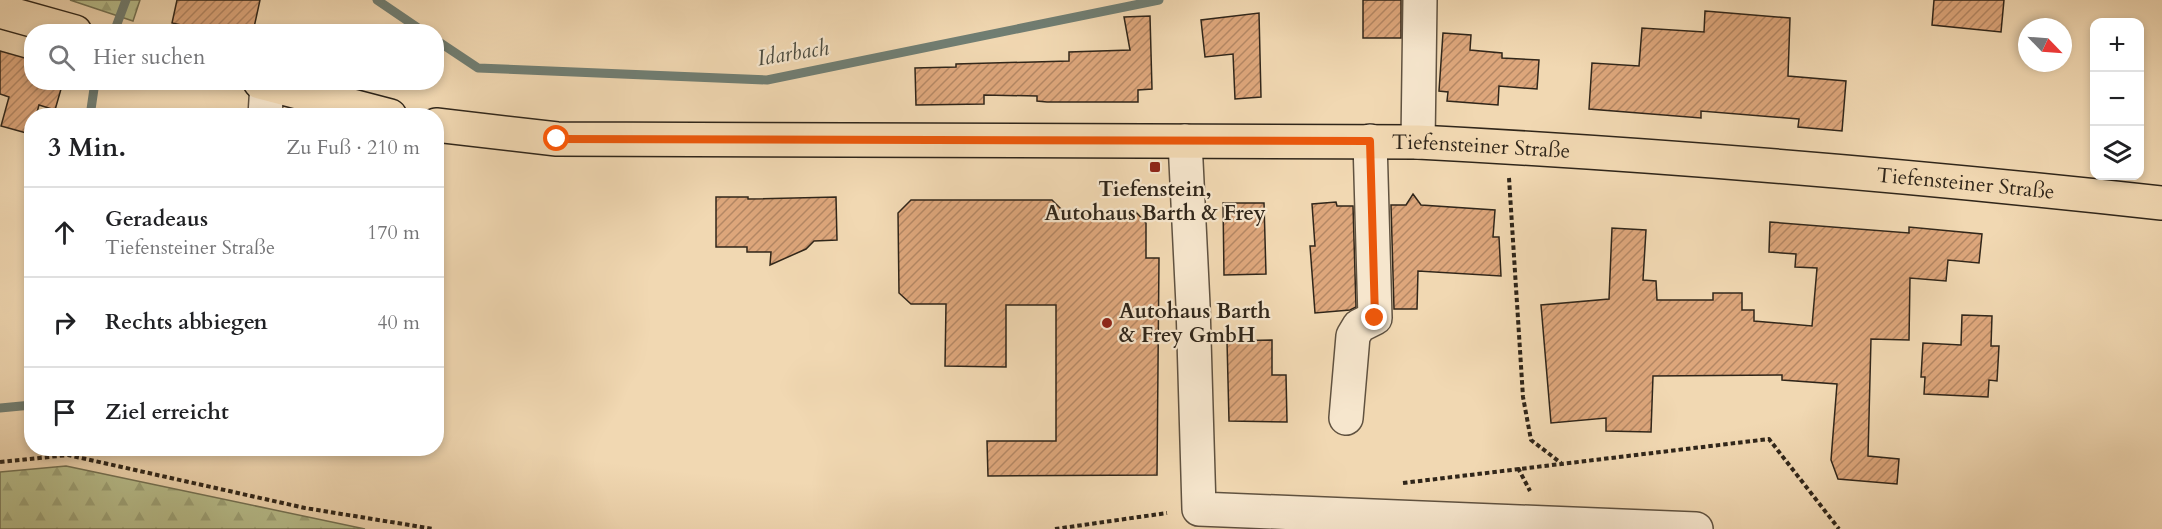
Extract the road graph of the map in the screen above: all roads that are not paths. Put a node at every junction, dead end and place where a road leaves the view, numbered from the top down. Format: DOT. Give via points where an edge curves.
graph roads {
  1 [pos="1420,0"];
  2 [pos="0,11"];
  3 [pos="46,24"];
  4 [pos="264,94"];
  5 [pos="344,108"];
  6 [pos="444,126"];
  7 [pos="1185,141"];
  8 [pos="1370,141"];
  9 [pos="1418,142"];
  10 [pos="2162,203"];
  11 [pos="1346,418"];
  12 [pos="1696,529"];
  1 -- 9 [label="lane"];
  2 -- 3 [label="main road"];
  4 -- 5 [label="main road"];
  6 -- 7 [label="main road, Tiefensteiner Straße" via="557,139"];
  7 -- 8 [label="main road, Tiefensteiner Straße"];
  7 -- 12 [label="lane" via="1199,509"];
  8 -- 9 [label="main road, Tiefensteiner Straße"];
  8 -- 11 [label="lane" via="1375,318 1359,326 1353,336"];
  9 -- 10 [label="main road, Tiefensteiner Straße" via="1887,175"];
}
